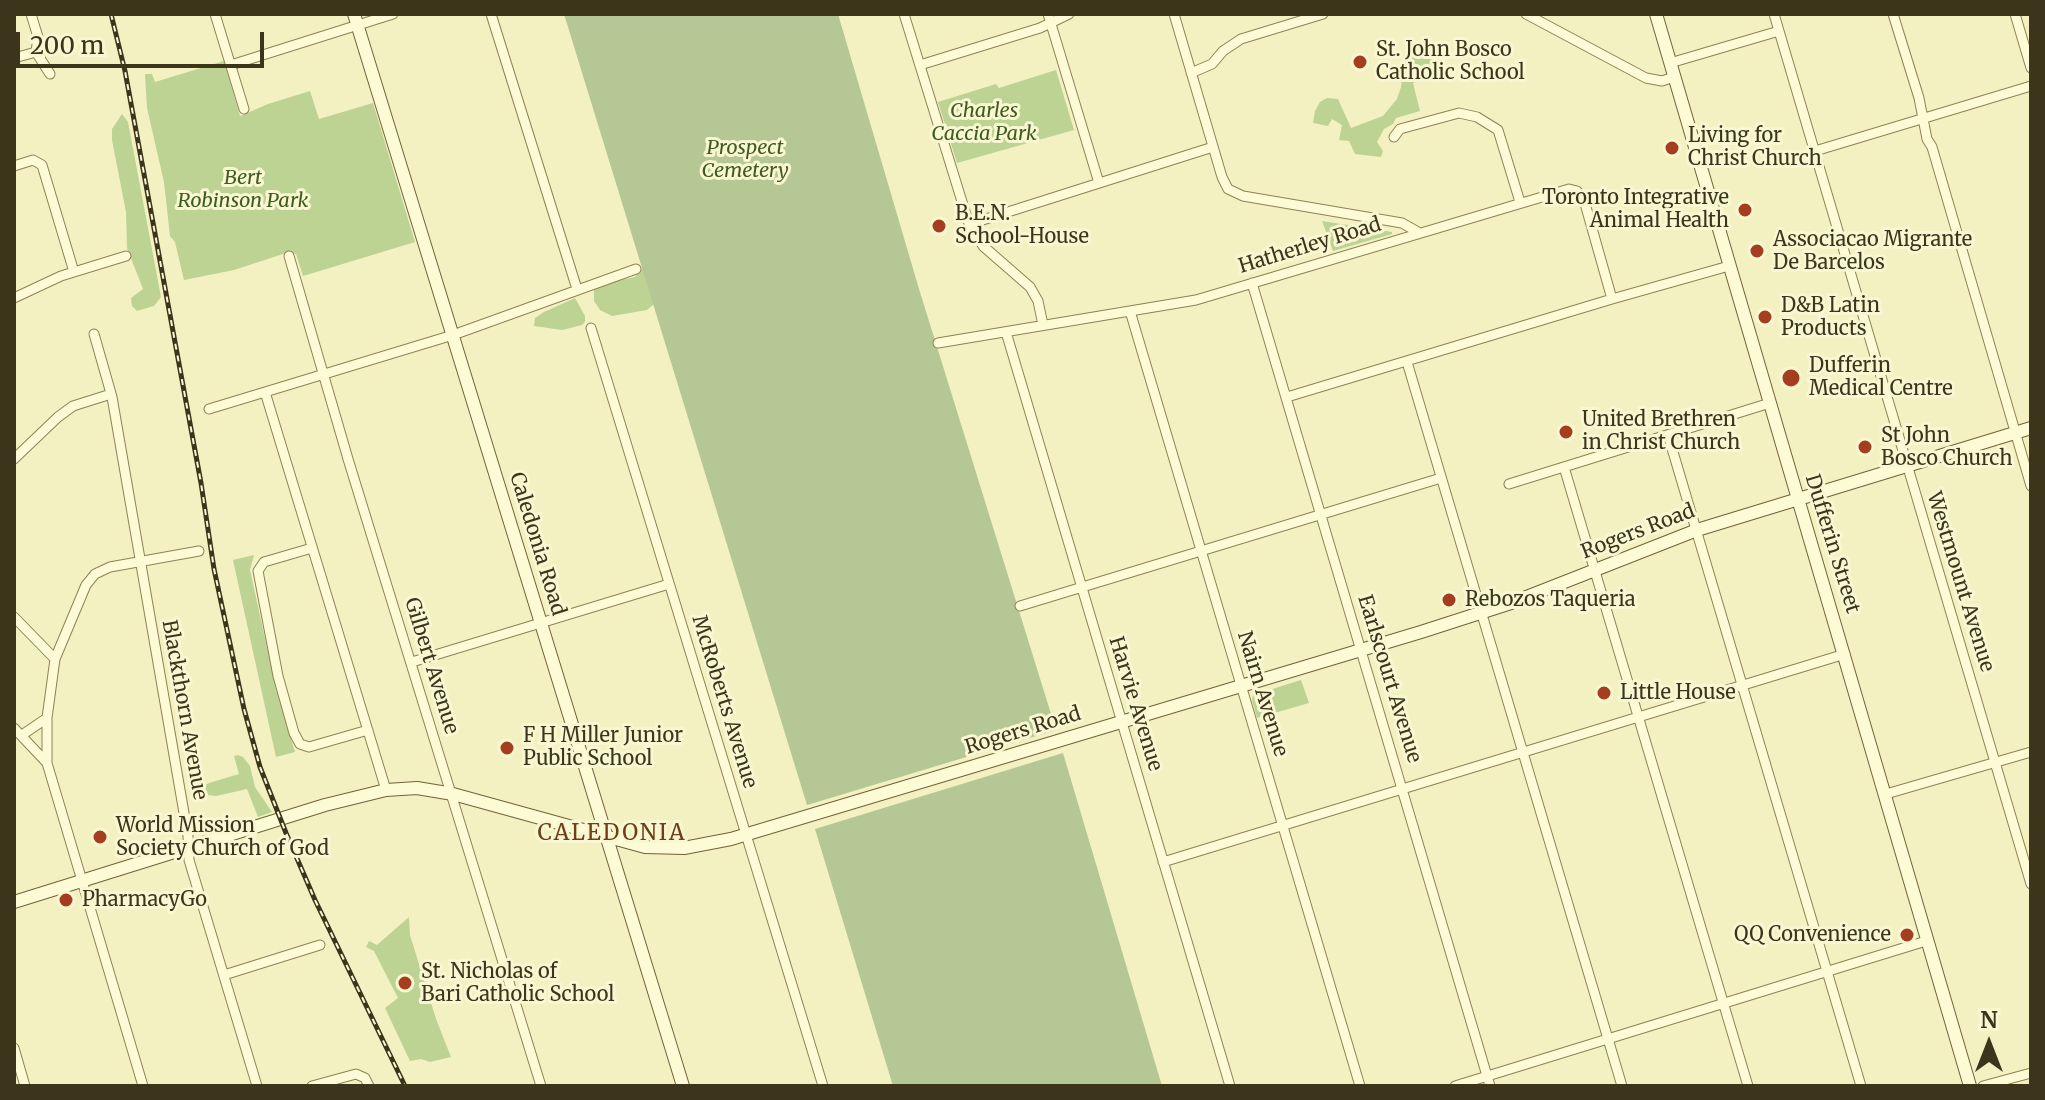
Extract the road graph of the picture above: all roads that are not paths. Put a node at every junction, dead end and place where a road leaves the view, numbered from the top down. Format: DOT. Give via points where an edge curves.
graph roads {
  1 [pos="31,14"];
  2 [pos="215,14"];
  3 [pos="393,14"];
  4 [pos="491,14"];
  5 [pos="904,14"];
  6 [pos="1069,14"];
  7 [pos="1174,14"];
  8 [pos="1323,14"];
  9 [pos="1526,14"];
  10 [pos="1656,14"];
  11 [pos="1774,14"];
  12 [pos="1893,14"];
  13 [pos="2015,14"];
  14 [pos="1050,18"];
  15 [pos="355,20"];
  16 [pos="1779,31"];
  17 [pos="36,52"];
  18 [pos="14,58"];
  19 [pos="1670,63"];
  20 [pos="231,65"];
  21 [pos="920,65"];
  22 [pos="2031,68"];
  23 [pos="1191,73"];
  24 [pos="50,74"];
  25 [pos="1674,77"];
  26 [pos="2031,86"];
  27 [pos="244,109"];
  28 [pos="1923,118"];
  29 [pos="1394,137"];
  30 [pos="1213,147"];
  31 [pos="1815,151"];
  32 [pos="14,166"];
  33 [pos="1099,183"];
  34 [pos="1520,202"];
  35 [pos="970,224"];
  36 [pos="1418,232"];
  37 [pos="126,256"];
  38 [pos="289,256"];
  39 [pos="1729,266"];
  40 [pos="636,269"];
  41 [pos="74,272"];
  42 [pos="1252,283"];
  43 [pos="577,289"];
  44 [pos="14,298"];
  45 [pos="1612,299"];
  46 [pos="1130,311"];
  47 [pos="1043,325"];
  48 [pos="591,328"];
  49 [pos="1006,332"];
  50 [pos="94,334"];
  51 [pos="453,335"];
  52 [pos="938,343"];
  53 [pos="1407,362"];
  54 [pos="323,374"];
  55 [pos="265,392"];
  56 [pos="111,394"];
  57 [pos="1287,397"];
  58 [pos="1770,403"];
  59 [pos="209,409"];
  60 [pos="2031,428"];
  61 [pos="2015,434"];
  62 [pos="1668,435"];
  63 [pos="14,459"];
  64 [pos="1907,466"];
  65 [pos="1564,467"];
  66 [pos="1441,478"];
  67 [pos="1509,484"];
  68 [pos="2031,486"];
  69 [pos="1797,498"];
  70 [pos="1321,515"];
  71 [pos="1697,530"];
  72 [pos="312,548"];
  73 [pos="199,551"];
  74 [pos="1201,552"];
  75 [pos="140,561"];
  76 [pos="1595,570"];
  77 [pos="669,584"];
  78 [pos="1081,588"];
  79 [pos="1020,606"];
  80 [pos="1481,613"];
  81 [pos="14,617"];
  82 [pos="541,625"];
  83 [pos="1361,650"];
  84 [pos="1845,654"];
  85 [pos="55,659"];
  86 [pos="412,662"];
  87 [pos="1742,685"];
  88 [pos="1240,688"];
  89 [pos="1639,717"];
  90 [pos="47,718"];
  91 [pos="1121,723"];
  92 [pos="368,730"];
  93 [pos="18,731"];
  94 [pos="1522,752"];
  95 [pos="2031,752"];
  96 [pos="1995,762"];
  97 [pos="47,763"];
  98 [pos="1402,789"];
  99 [pos="386,790"];
  100 [pos="453,794"];
  101 [pos="1886,794"];
  102 [pos="1282,824"];
  103 [pos="747,835"];
  104 [pos="605,837"];
  105 [pos="188,847"];
  106 [pos="1163,862"];
  107 [pos="81,881"];
  108 [pos="2031,884"];
  109 [pos="14,902"];
  110 [pos="1926,941"];
  111 [pos="320,945"];
  112 [pos="1826,972"];
  113 [pos="224,975"];
  114 [pos="1724,1003"];
  115 [pos="1608,1038"];
  116 [pos="14,1048"];
  117 [pos="2031,1073"];
  118 [pos="1489,1081"];
  119 [pos="25,1086"];
  120 [pos="143,1086"];
  121 [pos="257,1086"];
  122 [pos="312,1086"];
  123 [pos="369,1086"];
  124 [pos="541,1086"];
  125 [pos="683,1086"];
  126 [pos="822,1086"];
  127 [pos="1230,1086"];
  128 [pos="1360,1086"];
  129 [pos="1455,1086"];
  130 [pos="1622,1086"];
  131 [pos="1748,1086"];
  132 [pos="1861,1086"];
  133 [pos="1970,1086"];
  134 [pos="1983,1086"];
  1 -- 17 [label="street"];
  2 -- 20 [label="street"];
  3 -- 15 [label="street"];
  4 -- 43 [label="street"];
  5 -- 21 [label="street"];
  6 -- 14 [label="street"];
  7 -- 23 [label="street"];
  8 -- 23 [label="street" via="1241,39 1212,64"];
  9 -- 25 [label="street" via="1646,78"];
  10 -- 19 [label="street, Dufferin Street"];
  11 -- 16 [label="street, Westmount Avenue"];
  12 -- 28 [label="street"];
  13 -- 22 [label="street"];
  14 -- 21 [label="street"];
  14 -- 33 [label="street"];
  15 -- 20 [label="street"];
  15 -- 51 [label="street, Caledonia Road"];
  16 -- 19 [label="street"];
  16 -- 31 [label="street, Westmount Avenue"];
  17 -- 18 [label="street"];
  17 -- 24 [label="street"];
  19 -- 25 [label="street, Dufferin Street"];
  20 -- 27 [label="street"];
  21 -- 35 [label="street"];
  23 -- 30 [label="street"];
  25 -- 39 [label="street, Dufferin Street"];
  26 -- 28 [label="street"];
  28 -- 31 [label="street"];
  28 -- 61 [label="street"];
  29 -- 34 [label="street" via="1400,129 1462,112 1477,117 1502,136"];
  30 -- 33 [label="street"];
  30 -- 36 [label="street" via="1222,177 1234,193 1402,223"];
  31 -- 64 [label="street, Westmount Avenue"];
  32 -- 41 [label="street" via="37,161 43,168"];
  33 -- 35 [label="street"];
  34 -- 36 [label="street, Hatherley Road"];
  34 -- 45 [label="street, Hatherley Road" via="1569,189 1580,193"];
  35 -- 47 [label="street" via="983,246 1030,287"];
  36 -- 42 [label="street, Hatherley Road"];
  37 -- 41 [label="street"];
  38 -- 54 [label="street, Gilbert Avenue"];
  39 -- 45 [label="street"];
  39 -- 58 [label="street, Dufferin Street"];
  40 -- 43 [label="street"];
  41 -- 44 [label="street"];
  42 -- 46 [label="street, Hatherley Road" via="1196,300"];
  42 -- 57 [label="street, Earlscourt Avenue"];
  43 -- 51 [label="street"];
  45 -- 53 [label="street"];
  46 -- 47 [label="street, Hatherley Road"];
  46 -- 74 [label="street, Nairn Avenue"];
  47 -- 49 [label="street, Hatherley Road"];
  48 -- 77 [label="street, McRoberts Avenue"];
  49 -- 52 [label="street, Hatherley Road"];
  49 -- 78 [label="street, Harvie Avenue"];
  50 -- 56 [label="street, Blackthorn Avenue"];
  51 -- 54 [label="street"];
  51 -- 82 [label="street, Caledonia Road"];
  53 -- 57 [label="street"];
  53 -- 66 [label="street"];
  54 -- 55 [label="street"];
  54 -- 86 [label="street, Gilbert Avenue"];
  55 -- 59 [label="street"];
  55 -- 72 [label="street"];
  56 -- 63 [label="street" via="73,406"];
  56 -- 75 [label="street, Blackthorn Avenue"];
  57 -- 70 [label="street, Earlscourt Avenue"];
  58 -- 62 [label="street"];
  58 -- 69 [label="street, Dufferin Street"];
  60 -- 61 [label="street, Rogers Road"];
  61 -- 64 [label="street, Rogers Road"];
  61 -- 68 [label="street"];
  62 -- 65 [label="street"];
  62 -- 71 [label="street"];
  64 -- 69 [label="street, Rogers Road"];
  64 -- 96 [label="street, Westmount Avenue"];
  65 -- 67 [label="street"];
  65 -- 76 [label="street"];
  66 -- 70 [label="street"];
  66 -- 80 [label="street"];
  69 -- 71 [label="street, Rogers Road"];
  69 -- 84 [label="street, Dufferin Street"];
  70 -- 74 [label="street"];
  70 -- 83 [label="street, Earlscourt Avenue"];
  71 -- 76 [label="street, Rogers Road"];
  71 -- 87 [label="street"];
  72 -- 92 [label="street"];
  72 -- 92 [label="street" via="264,562 258,571 294,733 309,747"];
  73 -- 75 [label="street"];
  74 -- 78 [label="street"];
  74 -- 88 [label="street, Nairn Avenue"];
  75 -- 85 [label="street" via="103,569 91,579"];
  75 -- 105 [label="street, Blackthorn Avenue"];
  76 -- 80 [label="street, Rogers Road"];
  76 -- 89 [label="street"];
  77 -- 82 [label="street"];
  77 -- 103 [label="street, McRoberts Avenue"];
  78 -- 79 [label="street"];
  78 -- 91 [label="street, Harvie Avenue"];
  80 -- 83 [label="street, Rogers Road"];
  80 -- 94 [label="street"];
  81 -- 85 [label="street"];
  82 -- 86 [label="street"];
  82 -- 104 [label="street, Caledonia Road"];
  83 -- 88 [label="street, Rogers Road"];
  83 -- 98 [label="street, Earlscourt Avenue"];
  84 -- 87 [label="street"];
  84 -- 101 [label="street, Dufferin Street"];
  85 -- 90 [label="street"];
  86 -- 100 [label="street, Gilbert Avenue"];
  87 -- 89 [label="street"];
  87 -- 112 [label="street"];
  88 -- 91 [label="street, Rogers Road"];
  88 -- 102 [label="street, Nairn Avenue"];
  89 -- 94 [label="street"];
  89 -- 114 [label="street"];
  90 -- 93 [label="street"];
  90 -- 97 [label="street"];
  91 -- 103 [label="street, Rogers Road"];
  91 -- 106 [label="street, Harvie Avenue"];
  92 -- 99 [label="street"];
  93 -- 97 [label="street"];
  94 -- 98 [label="street"];
  94 -- 115 [label="street"];
  95 -- 96 [label="street"];
  96 -- 101 [label="street"];
  96 -- 108 [label="street, Westmount Avenue"];
  97 -- 107 [label="street"];
  98 -- 102 [label="street"];
  98 -- 118 [label="street, Earlscourt Avenue"];
  99 -- 100 [label="street, Rogers Road"];
  99 -- 105 [label="street, Rogers Road"];
  100 -- 104 [label="street, Rogers Road"];
  100 -- 124 [label="street, Gilbert Avenue"];
  101 -- 110 [label="street, Dufferin Street"];
  102 -- 106 [label="street"];
  102 -- 128 [label="street, Nairn Avenue"];
  103 -- 104 [label="street, Rogers Road" via="677,848"];
  103 -- 126 [label="street, McRoberts Avenue"];
  104 -- 125 [label="street, Caledonia Road"];
  105 -- 107 [label="street, Rogers Road"];
  105 -- 113 [label="street, Blackthorn Avenue"];
  106 -- 127 [label="street, Harvie Avenue"];
  107 -- 109 [label="street, Rogers Road"];
  107 -- 120 [label="street"];
  110 -- 112 [label="street"];
  110 -- 133 [label="street, Dufferin Street"];
  111 -- 113 [label="street"];
  112 -- 114 [label="street"];
  112 -- 132 [label="street"];
  113 -- 121 [label="street, Blackthorn Avenue"];
  114 -- 115 [label="street"];
  114 -- 131 [label="street"];
  115 -- 118 [label="street"];
  115 -- 130 [label="street"];
  116 -- 119 [label="street"];
  117 -- 134 [label="street"];
  118 -- 129 [label="street"];
  122 -- 123 [label="street" via="362,1074"];
}
